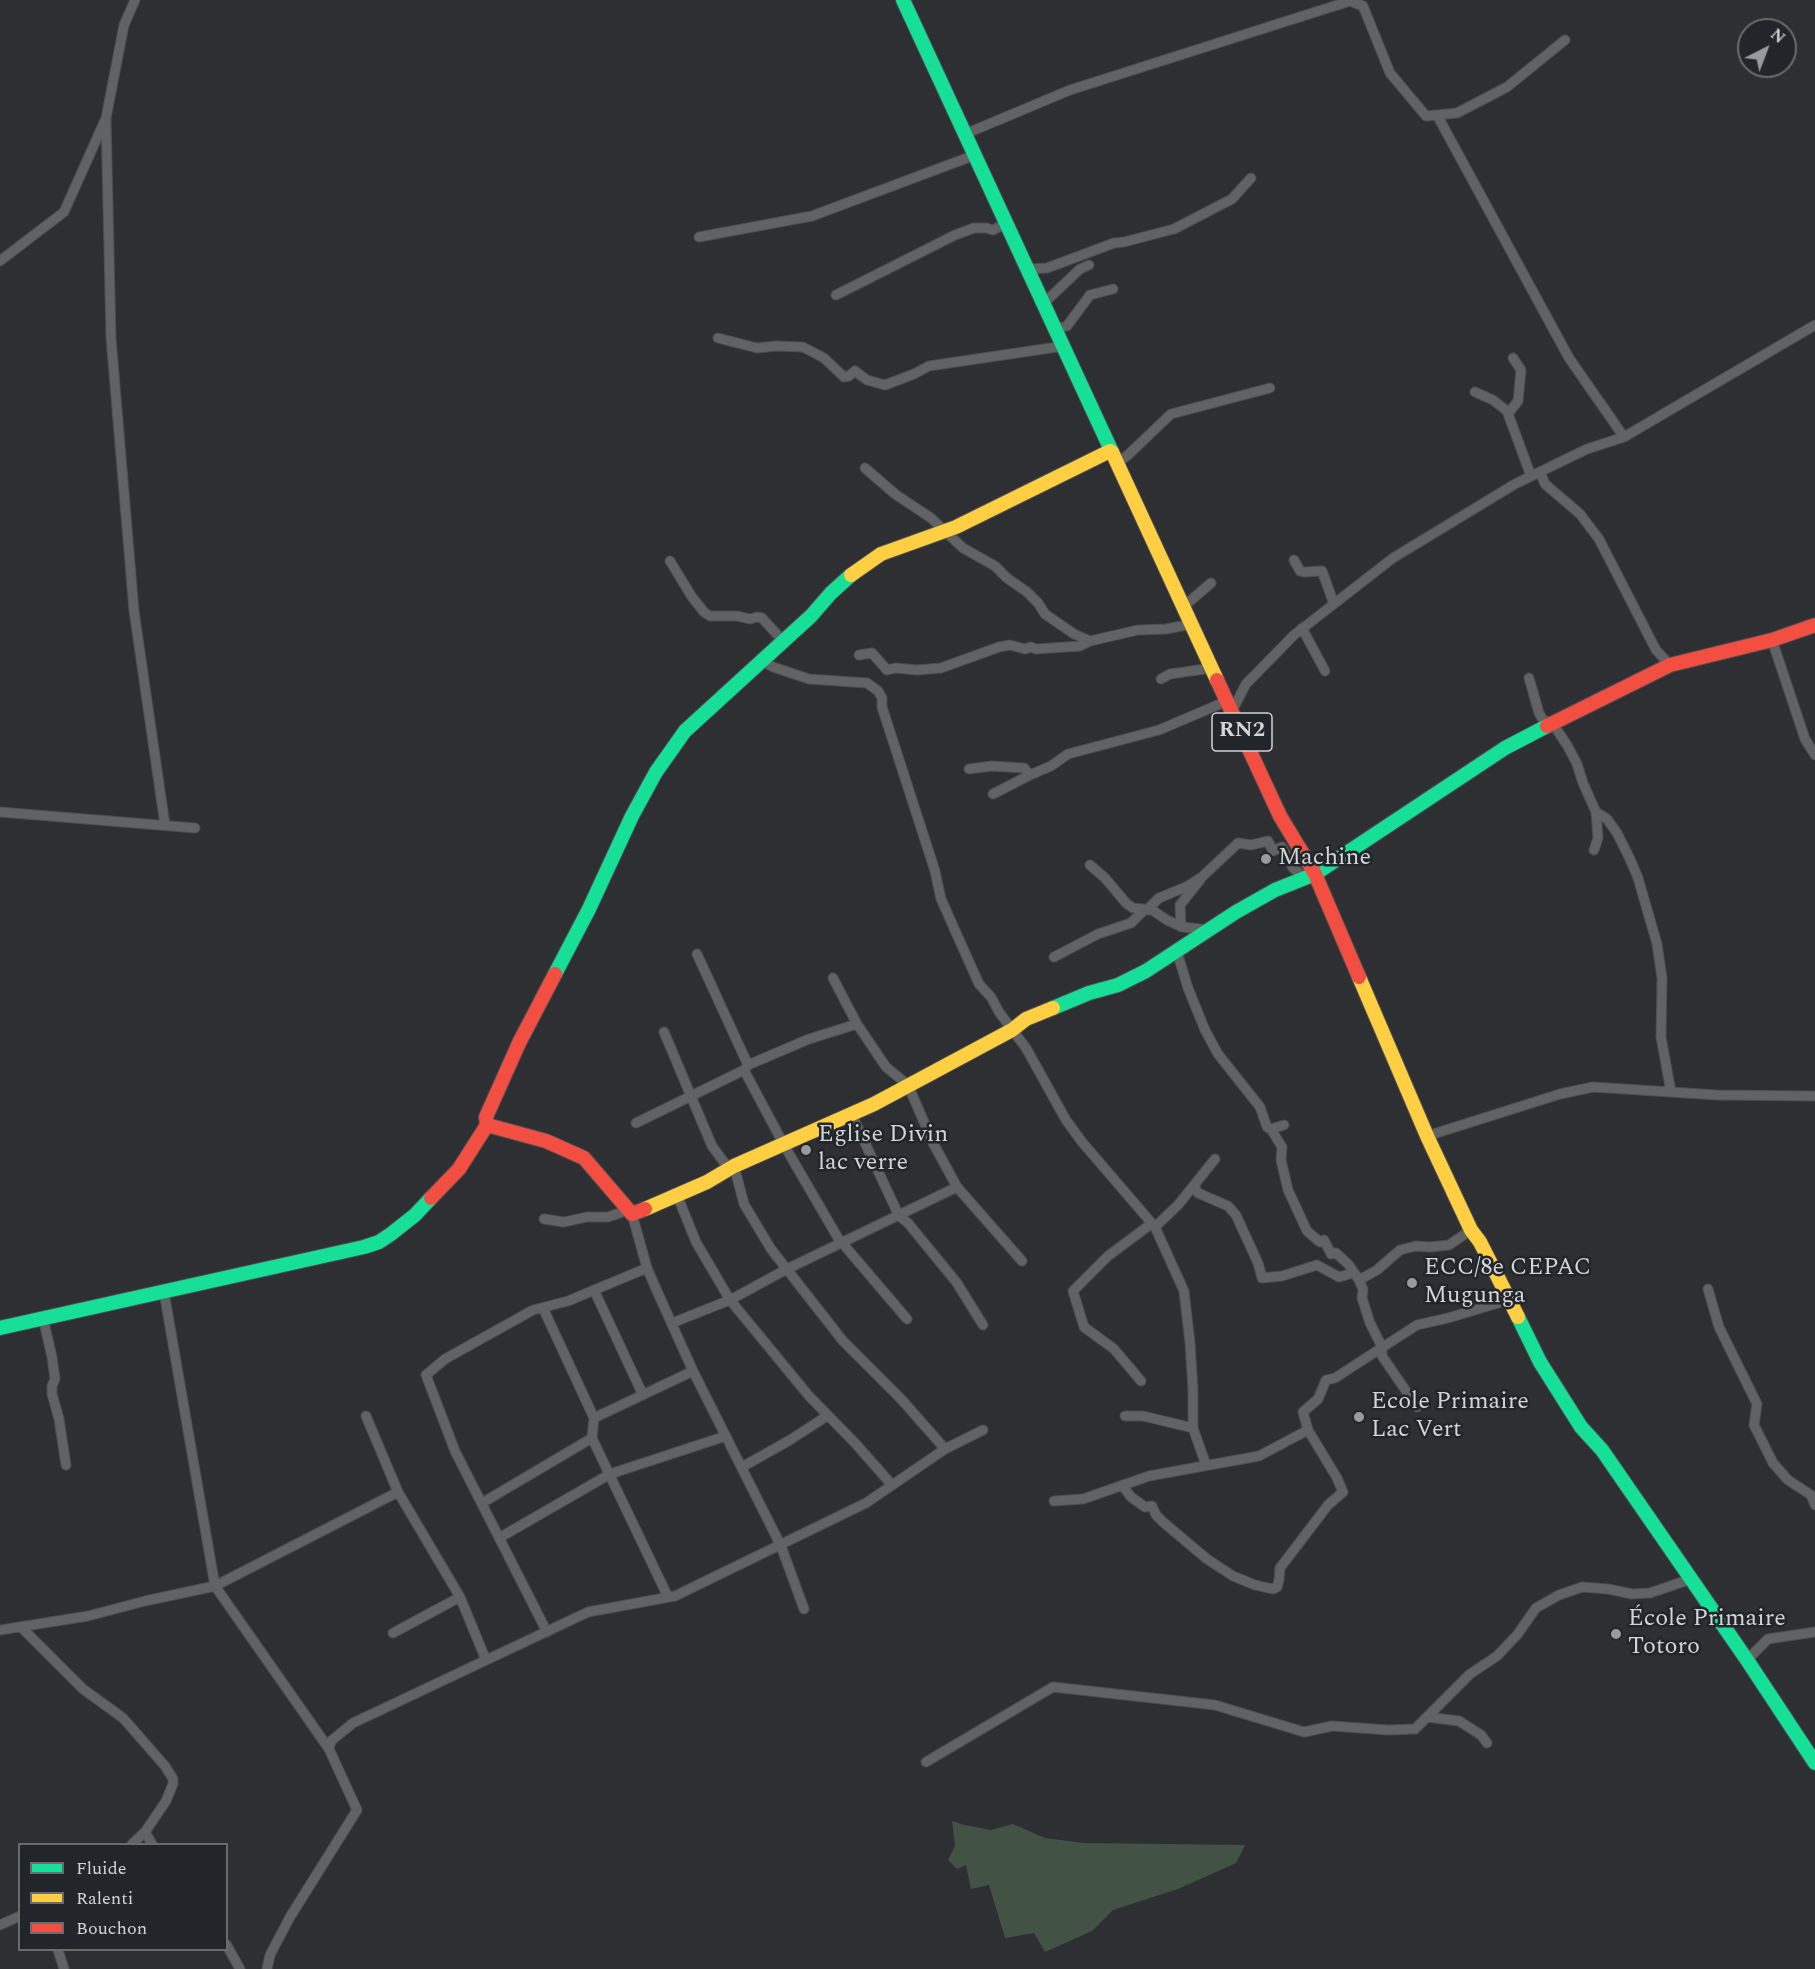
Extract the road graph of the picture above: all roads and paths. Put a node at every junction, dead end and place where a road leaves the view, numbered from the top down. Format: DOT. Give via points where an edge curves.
graph roads {
  1 [pos="135,0"];
  2 [pos="903,0"];
  3 [pos="1565,40"];
  4 [pos="1437,115"];
  5 [pos="106,118"];
  6 [pos="965,134"];
  7 [pos="975,154"];
  8 [pos="1251,178"];
  9 [pos="1007,223"];
  10 [pos="699,237"];
  11 [pos="0,261"];
  12 [pos="1089,265"];
  13 [pos="1028,269"];
  14 [pos="1113,289"];
  15 [pos="836,295"];
  16 [pos="1044,303"];
  17 [pos="1815,325"];
  18 [pos="1056,329"];
  19 [pos="718,338"];
  20 [pos="1064,346"];
  21 [pos="1514,358"];
  22 [pos="1270,388"];
  23 [pos="1475,392"];
  24 [pos="1507,411"];
  25 [pos="1624,437"];
  26 [pos="1113,457"];
  27 [pos="865,468"];
  28 [pos="1536,474"];
  29 [pos="945,531"];
  30 [pos="1294,560"];
  31 [pos="670,561"];
  32 [pos="1211,583"];
  33 [pos="1334,604"];
  34 [pos="1183,607"];
  35 [pos="1192,624"];
  36 [pos="1815,625"];
  37 [pos="1302,628"];
  38 [pos="783,640"];
  39 [pos="1772,640"];
  40 [pos="1090,641"];
  41 [pos="859,655"];
  42 [pos="761,660"];
  43 [pos="1670,665"];
  44 [pos="1212,668"];
  45 [pos="1325,671"];
  46 [pos="1529,678"];
  47 [pos="1161,679"];
  48 [pos="1230,706"];
  49 [pos="1553,724"];
  50 [pos="1815,755"];
  51 [pos="969,769"];
  52 [pos="1030,775"];
  53 [pos="993,794"];
  54 [pos="0,812"];
  55 [pos="1596,812"];
  56 [pos="165,825"];
  57 [pos="195,828"];
  58 [pos="1594,850"];
  59 [pos="1090,865"];
  60 [pos="1309,876"];
  61 [pos="1201,878"];
  62 [pos="1145,910"];
  63 [pos="1181,927"];
  64 [pos="1210,930"];
  65 [pos="1177,952"];
  66 [pos="697,954"];
  67 [pos="1054,957"];
  68 [pos="833,978"];
  69 [pos="858,1024"];
  70 [pos="1012,1030"];
  71 [pos="664,1032"];
  72 [pos="746,1067"];
  73 [pos="908,1085"];
  74 [pos="1671,1092"];
  75 [pos="690,1096"];
  76 [pos="1815,1096"];
  77 [pos="851,1113"];
  78 [pos="636,1123"];
  79 [pos="487,1125"];
  80 [pos="1284,1125"];
  81 [pos="1271,1130"];
  82 [pos="1427,1136"];
  83 [pos="784,1145"];
  84 [pos="1215,1159"];
  85 [pos="731,1167"];
  86 [pos="1194,1186"];
  87 [pos="957,1187"];
  88 [pos="677,1195"];
  89 [pos="630,1212"];
  90 [pos="899,1216"];
  91 [pos="544,1219"];
  92 [pos="1153,1226"];
  93 [pos="1471,1230"];
  94 [pos="843,1244"];
  95 [pos="1022,1261"];
  96 [pos="647,1268"];
  97 [pos="787,1269"];
  98 [pos="1356,1276"];
  99 [pos="1708,1289"];
  100 [pos="594,1290"];
  101 [pos="164,1292"];
  102 [pos="730,1300"];
  103 [pos="1508,1300"];
  104 [pos="543,1308"];
  105 [pos="43,1318"];
  106 [pos="907,1319"];
  107 [pos="672,1323"];
  108 [pos="983,1325"];
  109 [pos="0,1328"];
  110 [pos="1382,1347"];
  111 [pos="693,1371"];
  112 [pos="1141,1381"];
  113 [pos="643,1395"];
  114 [pos="1417,1407"];
  115 [pos="366,1416"];
  116 [pos="827,1416"];
  117 [pos="1125,1416"];
  118 [pos="594,1418"];
  119 [pos="1193,1428"];
  120 [pos="983,1430"];
  121 [pos="1308,1430"];
  122 [pos="726,1436"];
  123 [pos="592,1438"];
  124 [pos="945,1449"];
  125 [pos="66,1465"];
  126 [pos="1206,1465"];
  127 [pos="742,1467"];
  128 [pos="610,1474"];
  129 [pos="892,1485"];
  130 [pos="1122,1485"];
  131 [pos="398,1492"];
  132 [pos="1813,1493"];
  133 [pos="1054,1502"];
  134 [pos="482,1503"];
  135 [pos="1815,1505"];
  136 [pos="499,1538"];
  137 [pos="781,1546"];
  138 [pos="1690,1579"];
  139 [pos="215,1586"];
  140 [pos="460,1597"];
  141 [pos="668,1597"];
  142 [pos="804,1609"];
  143 [pos="0,1627"];
  144 [pos="22,1628"];
  145 [pos="547,1632"];
  146 [pos="1815,1632"];
  147 [pos="393,1633"];
  148 [pos="486,1660"];
  149 [pos="1747,1660"];
  150 [pos="1427,1717"];
  151 [pos="1809,1742"];
  152 [pos="1487,1743"];
  153 [pos="329,1749"];
  154 [pos="926,1762"];
  155 [pos="1815,1763"];
  156 [pos="145,1832"];
  157 [pos="134,1843"];
  158 [pos="151,1843"];
  159 [pos="18,1917"];
  160 [pos="0,1925"];
  161 [pos="228,1948"];
  162 [pos="58,1951"];
  163 [pos="64,1969"];
  164 [pos="240,1969"];
  165 [pos="267,1969"];
  1 -- 5 [label="street" via="124,25"];
  2 -- 6 [label="main road, RN2"];
  3 -- 4 [label="street" via="1507,87 1457,113"];
  4 -- 6 [label="street" via="1426,116 1390,73 1363,6 1350,2 1070,90"];
  4 -- 25 [label="street" via="1569,358"];
  5 -- 11 [label="street" via="64,212"];
  5 -- 56 [label="street" via="111,349 134,611"];
  6 -- 7 [label="main road, RN2"];
  7 -- 9 [label="main road, RN2"];
  7 -- 10 [label="street" via="812,216"];
  8 -- 13 [label="street" via="1232,199 1174,230 1114,243 1047,268"];
  9 -- 13 [label="main road, RN2"];
  9 -- 15 [label="street" via="993,230 974,228"];
  12 -- 16 [label="street"];
  13 -- 16 [label="main road, RN2"];
  14 -- 18 [label="street" via="1090,295 1067,326"];
  16 -- 18 [label="main road, RN2"];
  17 -- 25 [label="street"];
  18 -- 20 [label="main road, RN2"];
  19 -- 20 [label="street" via="757,348 803,347 824,358 844,377 855,371 867,380 885,385 929,366"];
  20 -- 26 [label="main road, RN2"];
  21 -- 24 [label="street" via="1521,370 1518,401"];
  22 -- 26 [label="street" via="1171,414 1128,456"];
  23 -- 24 [label="street"];
  24 -- 28 [label="street"];
  25 -- 28 [label="street" via="1587,449"];
  26 -- 29 [label="main road"];
  26 -- 34 [label="main road, RN2"];
  27 -- 29 [label="street"];
  28 -- 33 [label="street" via="1393,558"];
  28 -- 43 [label="street" via="1580,514 1599,539 1656,650"];
  29 -- 38 [label="main road" via="881,554 859,568"];
  29 -- 40 [label="street" via="1027,592 1045,614"];
  30 -- 33 [label="street" via="1300,571 1322,571"];
  31 -- 38 [label="street" via="704,612 711,616 762,618"];
  32 -- 34 [label="street"];
  33 -- 37 [label="street"];
  34 -- 35 [label="main road, RN2"];
  35 -- 40 [label="street"];
  35 -- 44 [label="main road, RN2"];
  36 -- 39 [label="main road"];
  37 -- 45 [label="street"];
  37 -- 48 [label="street" via="1246,684"];
  38 -- 42 [label="main road"];
  39 -- 43 [label="main road"];
  39 -- 50 [label="street" via="1805,739"];
  40 -- 41 [label="street" via="1080,646 1036,650 1010,645 948,667 917,670 887,670 872,653"];
  42 -- 70 [label="street" via="809,679 867,683 879,691 941,899 979,984"];
  42 -- 79 [label="main road" via="685,731 656,772 519,1043 486,1117"];
  43 -- 49 [label="main road"];
  44 -- 47 [label="street"];
  44 -- 48 [label="main road, RN2"];
  46 -- 49 [label="street" via="1539,713 1543,720"];
  48 -- 52 [label="street" via="1068,754"];
  48 -- 60 [label="main road, RN2"];
  49 -- 55 [label="street" via="1577,764"];
  49 -- 60 [label="main road" via="1505,748"];
  51 -- 52 [label="street" via="1024,768"];
  52 -- 53 [label="street"];
  54 -- 56 [label="street"];
  55 -- 58 [label="street" via="1598,838"];
  55 -- 74 [label="street" via="1607,819 1630,859 1645,898 1662,978 1661,1037"];
  56 -- 57 [label="street"];
  59 -- 62 [label="street" via="1126,903"];
  60 -- 61 [label="street" via="1293,868 1282,847 1274,850 1268,841 1238,843"];
  60 -- 64 [label="main road" via="1275,890"];
  60 -- 82 [label="main road, RN2"];
  61 -- 62 [label="street" via="1159,898"];
  61 -- 63 [label="street" via="1180,905"];
  62 -- 63 [label="street"];
  62 -- 67 [label="street" via="1131,923 1098,934"];
  63 -- 64 [label="street"];
  64 -- 65 [label="main road"];
  65 -- 70 [label="main road" via="1118,985 1026,1019"];
  65 -- 81 [label="street" via="1188,988 1215,1047 1260,1107"];
  66 -- 72 [label="street"];
  68 -- 69 [label="street"];
  69 -- 72 [label="street" via="809,1039"];
  69 -- 73 [label="street" via="886,1067"];
  70 -- 73 [label="main road"];
  70 -- 92 [label="street" via="1066,1120"];
  71 -- 75 [label="street"];
  72 -- 75 [label="street"];
  72 -- 83 [label="street"];
  73 -- 77 [label="main road"];
  73 -- 87 [label="street"];
  74 -- 76 [label="street"];
  74 -- 82 [label="street" via="1593,1087"];
  75 -- 78 [label="street"];
  75 -- 85 [label="street" via="711,1146"];
  77 -- 83 [label="main road"];
  77 -- 90 [label="street"];
  79 -- 89 [label="main road" via="546,1140 584,1158"];
  79 -- 101 [label="main road" via="442,1189 416,1215 379,1242"];
  80 -- 81 [label="street"];
  81 -- 98 [label="street" via="1282,1147 1288,1190 1307,1231 1320,1242 1324,1240 1331,1254 1336,1253"];
  82 -- 93 [label="main road, RN2"];
  83 -- 85 [label="main road"];
  83 -- 94 [label="street"];
  84 -- 86 [label="street"];
  85 -- 88 [label="main road"];
  85 -- 97 [label="street" via="744,1204"];
  86 -- 92 [label="street"];
  86 -- 98 [label="street" via="1198,1193 1228,1206 1236,1215 1262,1278 1317,1265 1339,1277"];
  87 -- 90 [label="street"];
  87 -- 95 [label="street"];
  88 -- 89 [label="main road"];
  88 -- 102 [label="street" via="696,1242"];
  89 -- 91 [label="street" via="564,1222"];
  89 -- 96 [label="street"];
  90 -- 94 [label="street"];
  90 -- 108 [label="street" via="957,1283"];
  92 -- 112 [label="street" via="1108,1256 1073,1291 1084,1326 1114,1349"];
  92 -- 119 [label="street" via="1184,1291"];
  93 -- 98 [label="street" via="1449,1245 1400,1250 1377,1270"];
  93 -- 103 [label="main road, RN2"];
  94 -- 97 [label="street"];
  94 -- 106 [label="street"];
  96 -- 100 [label="street"];
  96 -- 107 [label="street"];
  97 -- 102 [label="street"];
  97 -- 124 [label="street" via="843,1341"];
  98 -- 110 [label="street" via="1370,1323"];
  99 -- 132 [label="street" via="1719,1327 1757,1404 1754,1425 1773,1463 1788,1480"];
  100 -- 104 [label="street"];
  100 -- 113 [label="street"];
  101 -- 105 [label="main road"];
  101 -- 139 [label="street"];
  102 -- 107 [label="street"];
  102 -- 116 [label="street"];
  103 -- 110 [label="street" via="1417,1325"];
  103 -- 138 [label="main road, RN2" via="1540,1362 1581,1426 1602,1450"];
  104 -- 118 [label="street"];
  104 -- 134 [label="street" via="446,1359 426,1375 455,1451"];
  105 -- 109 [label="main road"];
  105 -- 125 [label="street"];
  107 -- 111 [label="street"];
  110 -- 114 [label="street" via="1382,1356"];
  110 -- 121 [label="street" via="1326,1380 1318,1399 1303,1412"];
  111 -- 113 [label="street"];
  111 -- 122 [label="street"];
  113 -- 118 [label="street"];
  115 -- 131 [label="street"];
  116 -- 127 [label="street"];
  116 -- 129 [label="street"];
  117 -- 119 [label="street" via="1143,1416"];
  118 -- 123 [label="street"];
  119 -- 126 [label="street"];
  120 -- 124 [label="street"];
  121 -- 126 [label="street" via="1259,1456"];
  121 -- 130 [label="street" via="1343,1492 1328,1505 1280,1568 1277,1587 1273,1589 1233,1576 1163,1522 1152,1506 1145,1507 1131,1497"];
  122 -- 127 [label="street"];
  122 -- 128 [label="street"];
  123 -- 128 [label="street"];
  123 -- 134 [label="street"];
  124 -- 129 [label="street"];
  126 -- 130 [label="street"];
  127 -- 137 [label="street"];
  128 -- 136 [label="street"];
  128 -- 141 [label="street"];
  129 -- 137 [label="street" via="866,1503"];
  130 -- 133 [label="street" via="1083,1498"];
  131 -- 139 [label="street"];
  131 -- 140 [label="street"];
  132 -- 135 [label="street"];
  134 -- 136 [label="street"];
  136 -- 145 [label="street"];
  137 -- 141 [label="street"];
  137 -- 142 [label="street"];
  138 -- 149 [label="main road, RN2"];
  138 -- 150 [label="street" via="1650,1593 1582,1587 1559,1595 1536,1608 1497,1656 1470,1674"];
  139 -- 144 [label="street"];
  139 -- 153 [label="street"];
  140 -- 147 [label="street"];
  140 -- 148 [label="street"];
  141 -- 145 [label="street" via="588,1612"];
  143 -- 144 [label="street"];
  144 -- 156 [label="street" via="83,1689 123,1718 169,1772 173,1779 171,1789"];
  145 -- 148 [label="street"];
  146 -- 149 [label="street" via="1768,1639"];
  148 -- 153 [label="street" via="353,1724 331,1741"];
  149 -- 151 [label="main road, RN2"];
  150 -- 152 [label="street" via="1459,1721"];
  150 -- 154 [label="street" via="1415,1729 1332,1726 1304,1732 1215,1705 1053,1687"];
  151 -- 155 [label="main road, RN2"];
  153 -- 165 [label="street" via="357,1810 290,1917"];
  156 -- 157 [label="street"];
  156 -- 158 [label="street"];
  159 -- 160 [label="street"];
  161 -- 164 [label="street"];
  162 -- 163 [label="street"];
}
